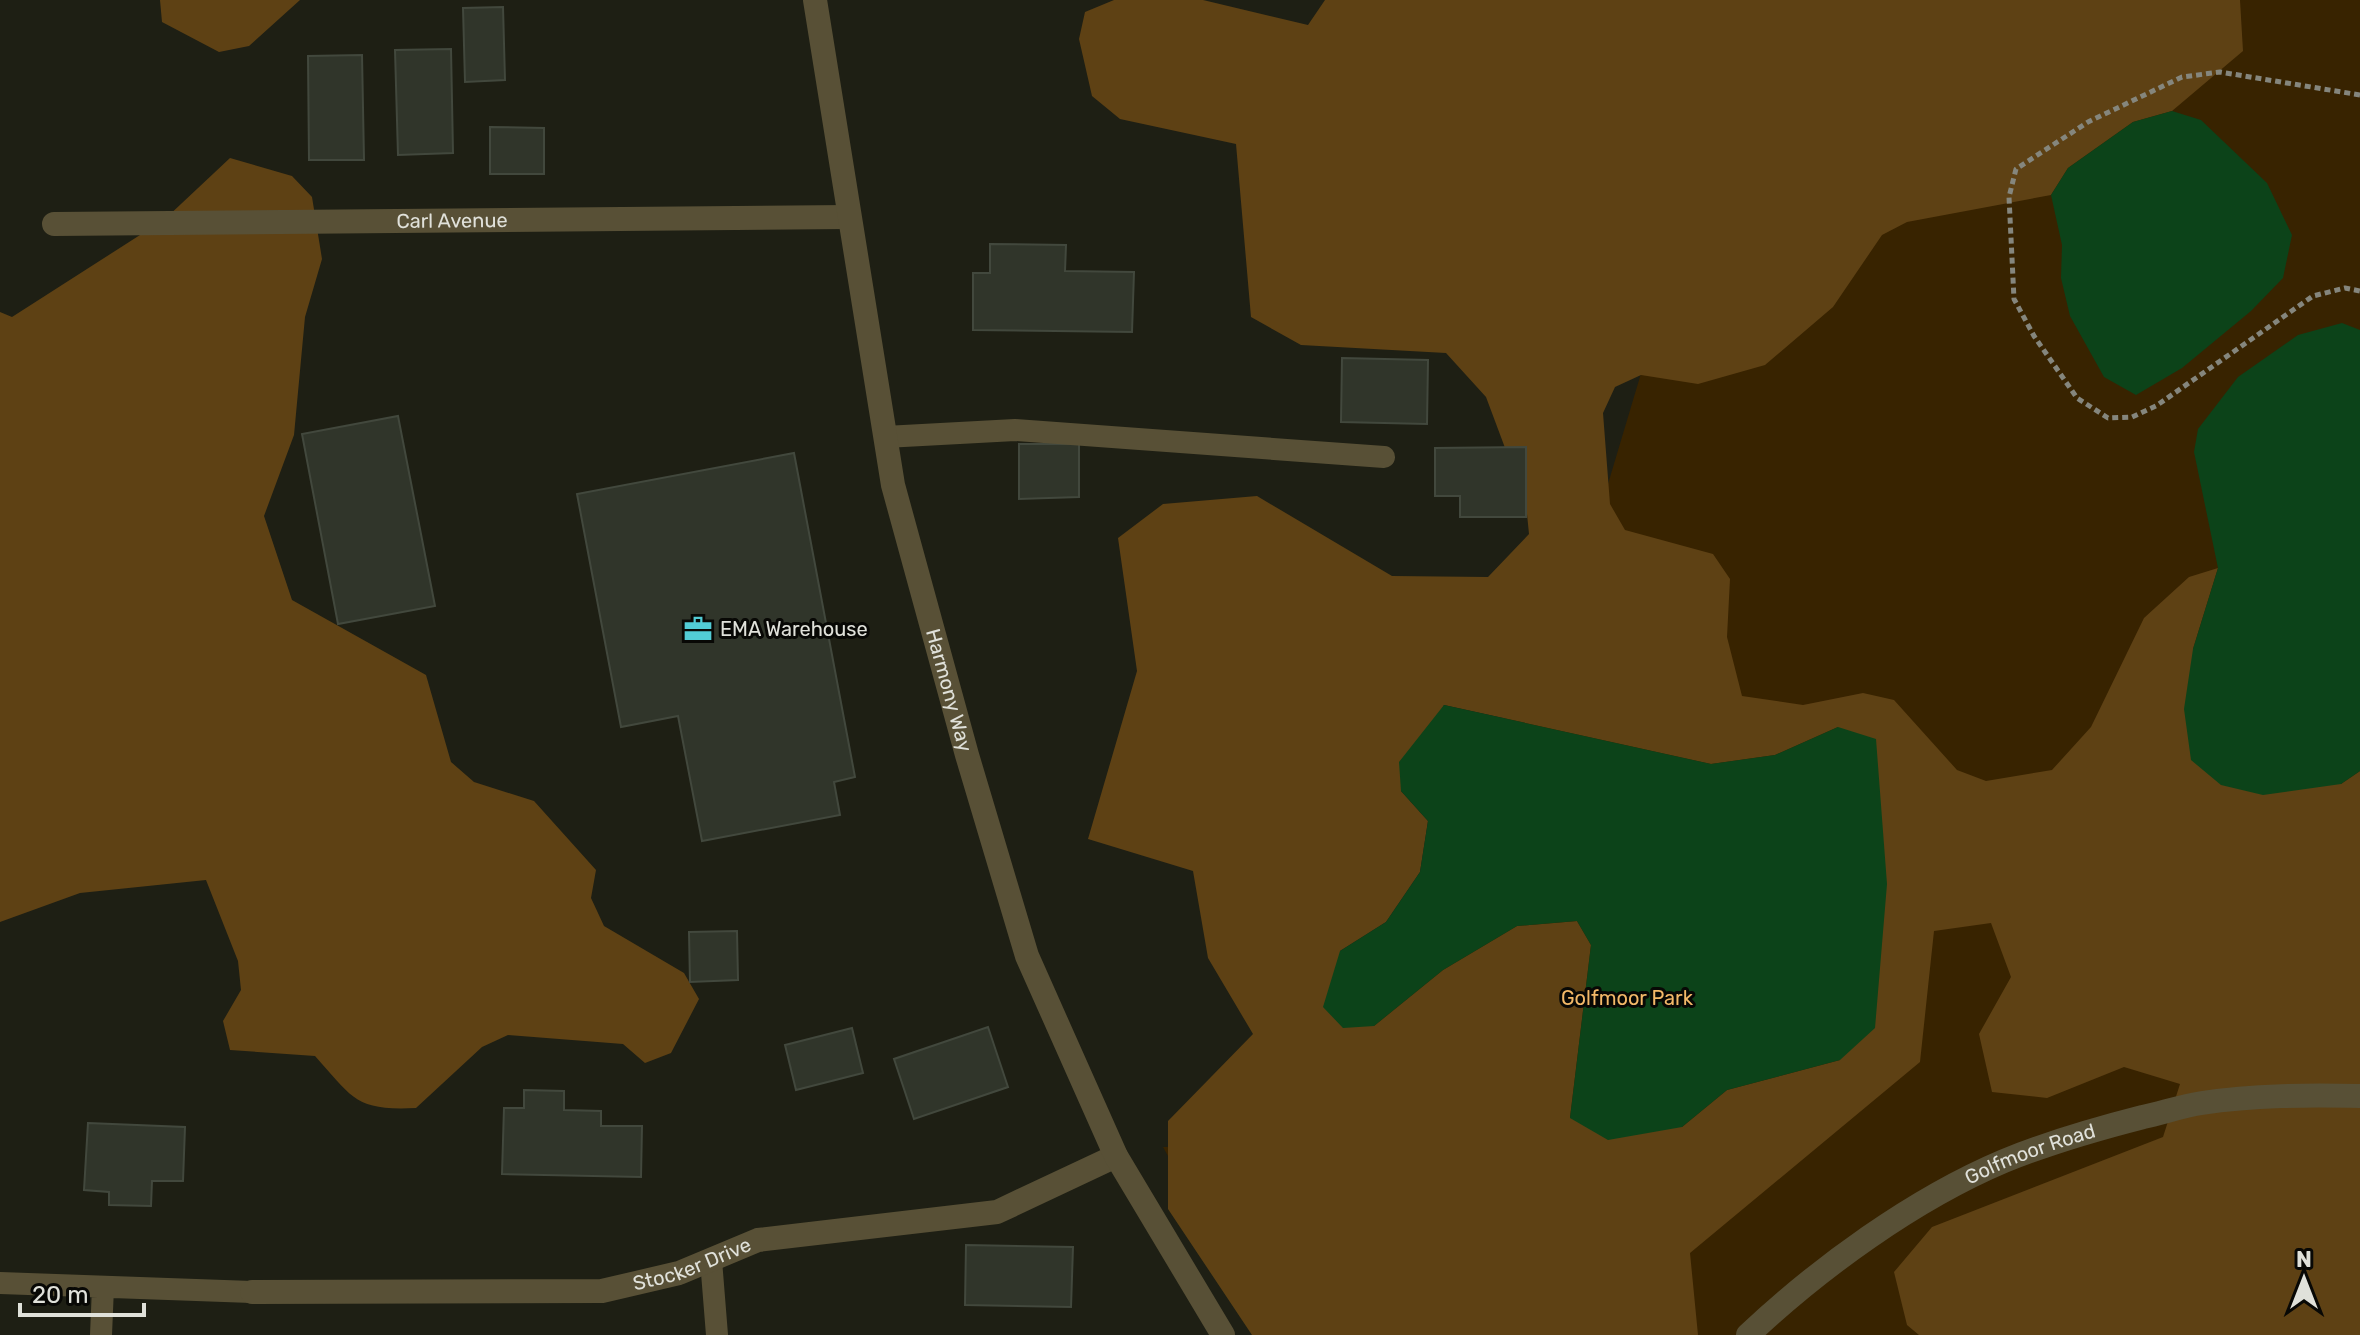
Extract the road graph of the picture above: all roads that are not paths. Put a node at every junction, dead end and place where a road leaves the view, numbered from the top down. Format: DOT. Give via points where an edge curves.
graph roads {
  1 [pos="815,0"];
  2 [pos="848,217"];
  3 [pos="54,224"];
  4 [pos="885,437"];
  5 [pos="1384,457"];
  6 [pos="2360,1096"];
  7 [pos="1116,1156"];
  8 [pos="711,1260"];
  9 [pos="0,1283"];
  10 [pos="103,1287"];
  11 [pos="252,1292"];
  12 [pos="101,1335"];
  13 [pos="717,1335"];
  14 [pos="1223,1335"];
  15 [pos="1748,1335"];
  1 -- 2 [label="street, Harmony Way"];
  2 -- 3 [label="street, Carl Avenue"];
  2 -- 4 [label="street, Harmony Way"];
  4 -- 5 [label="lane" via="1015,430"];
  4 -- 7 [label="street, Harmony Way" via="893,485 1027,956"];
  6 -- 15 [label="street, Golfmoor Road" via="2202,1103 2101,1128 2005,1161 1866,1238"];
  7 -- 8 [label="street, Stocker Drive" via="997,1212 758,1240"];
  7 -- 14 [label="street, Harmony Way"];
  8 -- 11 [label="street, Stocker Drive" via="602,1291"];
  8 -- 13 [label="lane"];
  9 -- 10 [label="lane"];
  10 -- 11 [label="lane"];
  10 -- 12 [label="lane"];
}
